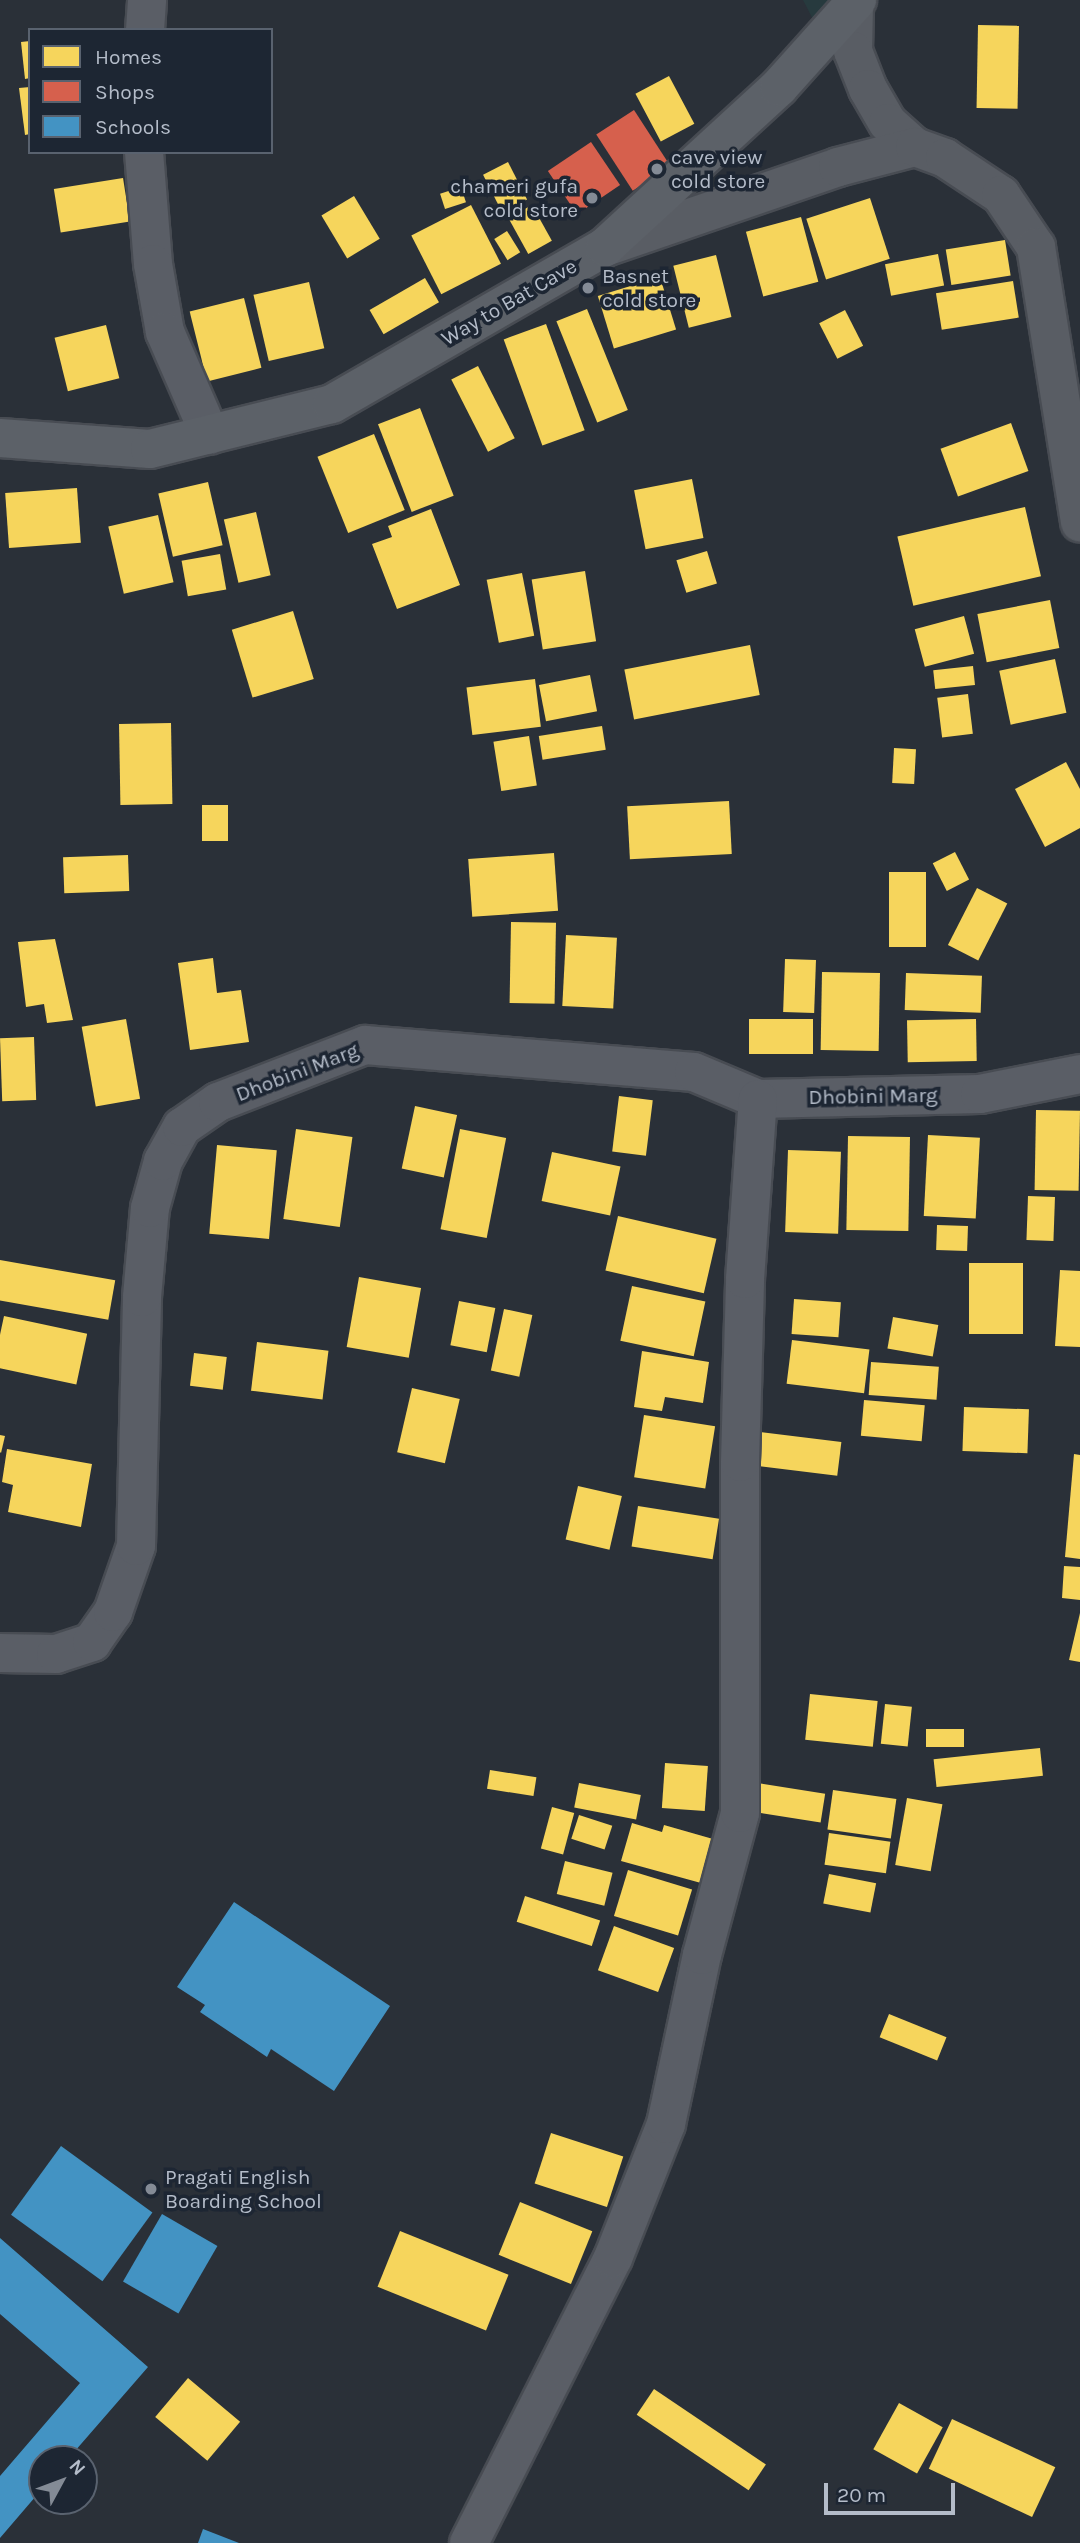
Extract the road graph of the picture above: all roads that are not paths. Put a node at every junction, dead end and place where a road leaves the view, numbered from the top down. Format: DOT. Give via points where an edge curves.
graph roads {
  1 [pos="146,0"];
  2 [pos="856,2"];
  3 [pos="145,28"];
  4 [pos="915,146"];
  5 [pos="144,154"];
  6 [pos="605,247"];
  7 [pos="210,435"];
  8 [pos="0,438"];
  9 [pos="1080,523"];
  10 [pos="1080,1074"];
  11 [pos="758,1099"];
  12 [pos="0,1653"];
  13 [pos="468,2543"];
  1 -- 3 [label="street"];
  2 -- 4 [label="main road" via="853,51 868,89 888,123"];
  2 -- 6 [label="main road" via="779,87"];
  4 -- 6 [label="main road, Way to Bat Cave" via="838,167"];
  4 -- 9 [label="main road" via="945,158 1001,195 1036,247"];
  5 -- 7 [label="street" via="153,264 165,332"];
  6 -- 7 [label="main road, Way to Bat Cave" via="332,404"];
  7 -- 8 [label="main road, Way to Bat Cave" via="150,449"];
  10 -- 11 [label="street, Dhobini Marg" via="980,1094"];
  11 -- 12 [label="street, Dhobini Marg" via="694,1072 365,1045 218,1102 182,1127 163,1161 150,1208 142,1297 136,1546 113,1612 93,1642 56,1654"];
  11 -- 13 [label="street" via="745,1279 740,1462 740,1813 702,1955 666,2124 613,2258"];
}
